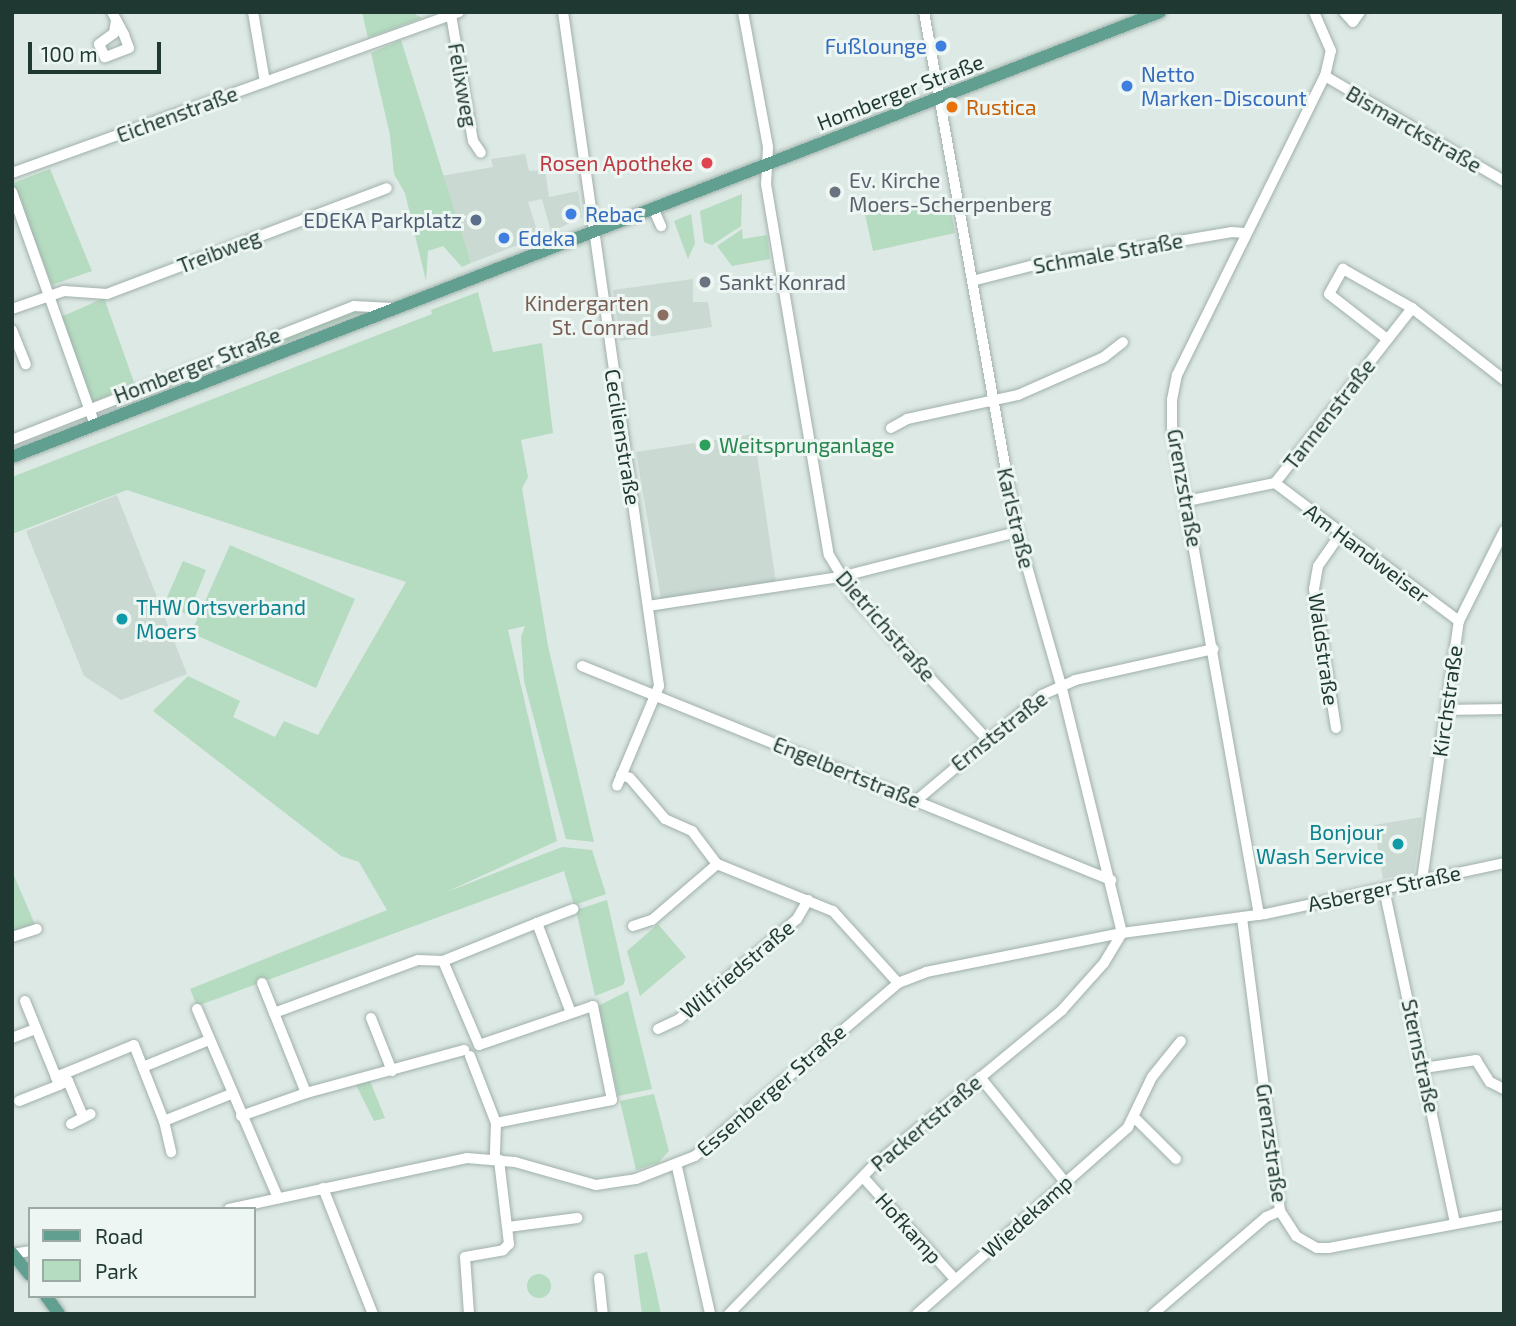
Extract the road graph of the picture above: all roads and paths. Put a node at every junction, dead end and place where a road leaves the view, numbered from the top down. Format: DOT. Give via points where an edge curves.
graph roads {
  1 [pos="253,12"];
  2 [pos="563,12"];
  3 [pos="743,12"];
  4 [pos="924,12"];
  5 [pos="1160,12"];
  6 [pos="1314,12"];
  7 [pos="1344,12"];
  8 [pos="1360,12"];
  9 [pos="455,14"];
  10 [pos="1325,76"];
  11 [pos="265,82"];
  12 [pos="938,98"];
  13 [pos="481,153"];
  14 [pos="767,164"];
  15 [pos="12,173"];
  16 [pos="1504,181"];
  17 [pos="387,188"];
  18 [pos="12,192"];
  19 [pos="653,208"];
  20 [pos="661,226"];
  21 [pos="592,232"];
  22 [pos="1244,233"];
  23 [pos="972,281"];
  24 [pos="49,295"];
  25 [pos="396,308"];
  26 [pos="1412,308"];
  27 [pos="12,309"];
  28 [pos="12,330"];
  29 [pos="1387,339"];
  30 [pos="1124,342"];
  31 [pos="26,364"];
  32 [pos="1504,380"];
  33 [pos="993,403"];
  34 [pos="90,410"];
  35 [pos="95,425"];
  36 [pos="891,428"];
  37 [pos="12,440"];
  38 [pos="12,457"];
  39 [pos="1275,483"];
  40 [pos="1187,501"];
  41 [pos="1504,531"];
  42 [pos="1017,532"];
  43 [pos="1340,535"];
  44 [pos="840,577"];
  45 [pos="648,606"];
  46 [pos="1458,621"];
  47 [pos="1213,649"];
  48 [pos="582,666"];
  49 [pos="1061,685"];
  50 [pos="656,694"];
  51 [pos="1504,709"];
  52 [pos="1447,710"];
  53 [pos="1336,728"];
  54 [pos="987,739"];
  55 [pos="621,775"];
  56 [pos="617,786"];
  57 [pos="917,800"];
  58 [pos="1504,863"];
  59 [pos="718,864"];
  60 [pos="1111,880"];
  61 [pos="1422,880"];
  62 [pos="1384,889"];
  63 [pos="808,900"];
  64 [pos="573,908"];
  65 [pos="1262,914"];
  66 [pos="1242,918"];
  67 [pos="537,923"];
  68 [pos="633,926"];
  69 [pos="37,929"];
  70 [pos="1122,933"];
  71 [pos="12,937"];
  72 [pos="443,961"];
  73 [pos="262,983"];
  74 [pos="898,983"];
  75 [pos="24,1001"];
  76 [pos="197,1009"];
  77 [pos="274,1013"];
  78 [pos="571,1013"];
  79 [pos="371,1018"];
  80 [pos="35,1029"];
  81 [pos="658,1029"];
  82 [pos="12,1038"];
  83 [pos="209,1040"];
  84 [pos="1181,1041"];
  85 [pos="476,1043"];
  86 [pos="467,1053"];
  87 [pos="143,1067"];
  88 [pos="1424,1068"];
  89 [pos="392,1070"];
  90 [pos="980,1077"];
  91 [pos="57,1081"];
  92 [pos="1504,1089"];
  93 [pos="306,1093"];
  94 [pos="231,1094"];
  95 [pos="19,1101"];
  96 [pos="241,1116"];
  97 [pos="1135,1118"];
  98 [pos="164,1121"];
  99 [pos="496,1123"];
  100 [pos="71,1124"];
  101 [pos="171,1152"];
  102 [pos="497,1159"];
  103 [pos="1176,1159"];
  104 [pos="677,1167"];
  105 [pos="863,1177"];
  106 [pos="1065,1182"];
  107 [pos="323,1188"];
  108 [pos="278,1198"];
  109 [pos="238,1207"];
  110 [pos="1280,1211"];
  111 [pos="1504,1214"];
  112 [pos="577,1218"];
  113 [pos="1455,1224"];
  114 [pos="508,1227"];
  115 [pos="12,1254"];
  116 [pos="28,1273"];
  117 [pos="598,1278"];
  118 [pos="955,1279"];
  119 [pos="47,1298"];
  120 [pos="371,1313"];
  121 [pos="59,1314"];
  122 [pos="469,1314"];
  123 [pos="603,1314"];
  124 [pos="709,1314"];
  125 [pos="729,1314"];
  126 [pos="917,1314"];
  127 [pos="1153,1314"];
  1 -- 11 [label="street"];
  2 -- 21 [label="street, Cecilienstraße"];
  3 -- 14 [label="street, Dietrichstraße"];
  4 -- 12 [label="street, Karlstraße"];
  5 -- 12 [label="main road, Homberger Straße"];
  6 -- 10 [label="street, Grenzstraße" via="1331,51"];
  7 -- 8 [label="street" via="1353,22"];
  9 -- 11 [label="street, Eichenstraße"];
  9 -- 13 [label="street, Felixweg" via="473,141"];
  10 -- 16 [label="street, Bismarckstraße"];
  10 -- 22 [label="street, Grenzstraße"];
  11 -- 15 [label="street, Eichenstraße"];
  12 -- 14 [label="main road, Homberger Straße"];
  12 -- 23 [label="street, Karlstraße"];
  14 -- 19 [label="main road, Homberger Straße"];
  14 -- 44 [label="street, Dietrichstraße" via="766,184 826,542"];
  17 -- 24 [label="street, Treibweg" via="107,294 81,290"];
  18 -- 24 [label="street"];
  19 -- 20 [label="street"];
  19 -- 21 [label="main road, Homberger Straße"];
  21 -- 25 [label="main road, Homberger Straße"];
  21 -- 45 [label="street, Cecilienstraße"];
  22 -- 23 [label="street, Schmale Straße" via="1031,266"];
  22 -- 40 [label="street, Grenzstraße" via="1177,375 1172,428"];
  23 -- 33 [label="street, Karlstraße"];
  24 -- 27 [label="street, Treibweg"];
  24 -- 34 [label="street"];
  25 -- 34 [label="street, Homberger Straße" via="354,306"];
  25 -- 35 [label="main road, Homberger Straße"];
  26 -- 29 [label="street, Tannenstraße"];
  26 -- 29 [label="street" via="1348,269 1340,271 1329,294"];
  26 -- 32 [label="street"];
  28 -- 31 [label="street"];
  29 -- 39 [label="street, Tannenstraße"];
  30 -- 33 [label="street" via="1104,357"];
  33 -- 36 [label="street" via="907,419"];
  33 -- 42 [label="street, Karlstraße"];
  34 -- 35 [label="street"];
  34 -- 37 [label="street, Homberger Straße"];
  35 -- 38 [label="main road, Homberger Straße"];
  39 -- 40 [label="street, Tannenstraße"];
  39 -- 43 [label="street, Am Handweiser"];
  40 -- 47 [label="street, Grenzstraße"];
  41 -- 46 [label="street, Kirchstraße"];
  42 -- 44 [label="street"];
  42 -- 49 [label="street, Karlstraße"];
  43 -- 46 [label="street, Am Handweiser"];
  43 -- 53 [label="street, Waldstraße" via="1318,566 1314,589"];
  44 -- 45 [label="street"];
  44 -- 54 [label="street, Dietrichstraße"];
  45 -- 50 [label="street, Cecilienstraße" via="659,686"];
  46 -- 52 [label="street, Kirchstraße"];
  47 -- 49 [label="street, Ernststraße"];
  47 -- 65 [label="street, Grenzstraße"];
  48 -- 50 [label="street, Engelbertstraße"];
  49 -- 54 [label="street, Ernststraße"];
  49 -- 60 [label="street, Karlstraße"];
  50 -- 55 [label="street"];
  50 -- 57 [label="street, Engelbertstraße"];
  51 -- 52 [label="street"];
  52 -- 61 [label="street, Kirchstraße"];
  54 -- 57 [label="street, Ernststraße"];
  55 -- 56 [label="street"];
  55 -- 59 [label="street" via="630,778 665,819 692,831"];
  57 -- 60 [label="street, Engelbertstraße"];
  58 -- 61 [label="street, Asberger Straße"];
  59 -- 63 [label="street"];
  59 -- 68 [label="street" via="652,920"];
  60 -- 70 [label="street, Karlstraße"];
  61 -- 62 [label="street, Asberger Straße"];
  62 -- 65 [label="street, Asberger Straße"];
  62 -- 88 [label="street, Sternstraße"];
  63 -- 74 [label="street" via="850,925"];
  63 -- 81 [label="street, Wilfriedstraße" via="797,919 679,1019"];
  64 -- 67 [label="street"];
  65 -- 66 [label="street, Essenberger Straße"];
  66 -- 70 [label="street, Essenberger Straße"];
  66 -- 110 [label="street, Grenzstraße"];
  67 -- 72 [label="street"];
  67 -- 78 [label="street"];
  69 -- 71 [label="street"];
  70 -- 74 [label="street, Essenberger Straße" via="926,972"];
  70 -- 90 [label="street, Packertstraße" via="1104,963 1062,1010"];
  72 -- 77 [label="street" via="418,960"];
  72 -- 85 [label="street"];
  73 -- 77 [label="street"];
  74 -- 104 [label="street, Essenberger Straße"];
  75 -- 80 [label="street"];
  76 -- 83 [label="street"];
  77 -- 93 [label="street"];
  78 -- 85 [label="street"];
  78 -- 99 [label="street" via="593,1006 612,1100"];
  79 -- 89 [label="street"];
  80 -- 82 [label="street"];
  80 -- 91 [label="street"];
  83 -- 87 [label="street"];
  83 -- 94 [label="street"];
  84 -- 97 [label="street, Wiedekamp" via="1152,1077"];
  85 -- 86 [label="street"];
  86 -- 89 [label="street"];
  86 -- 99 [label="street"];
  87 -- 91 [label="street" via="134,1045"];
  87 -- 98 [label="street"];
  88 -- 92 [label="street" via="1476,1060 1490,1082"];
  88 -- 113 [label="street, Sternstraße"];
  89 -- 93 [label="street"];
  90 -- 105 [label="street, Packertstraße"];
  90 -- 106 [label="street"];
  91 -- 95 [label="street"];
  91 -- 100 [label="street" via="68,1081 87,1115"];
  93 -- 96 [label="street"];
  94 -- 96 [label="street"];
  94 -- 98 [label="street"];
  96 -- 108 [label="street"];
  97 -- 103 [label="street"];
  97 -- 106 [label="street, Wiedekamp"];
  98 -- 101 [label="street"];
  99 -- 102 [label="street"];
  102 -- 104 [label="street, Essenberger Straße" via="596,1185"];
  102 -- 107 [label="street, Essenberger Straße" via="446,1160"];
  102 -- 114 [label="street"];
  104 -- 124 [label="street"];
  105 -- 118 [label="street, Hofkamp"];
  105 -- 125 [label="street, Packertstraße"];
  106 -- 118 [label="street, Wiedekamp"];
  107 -- 108 [label="street, Essenberger Straße"];
  107 -- 120 [label="street"];
  108 -- 109 [label="street, Essenberger Straße"];
  110 -- 113 [label="street, Grenzstraße" via="1296,1236 1317,1248"];
  110 -- 127 [label="street" via="1266,1217"];
  111 -- 113 [label="street, Grenzstraße"];
  112 -- 114 [label="street"];
  114 -- 122 [label="street" via="507,1248 470,1255 462,1262"];
  115 -- 116 [label="main road"];
  117 -- 123 [label="street"];
  118 -- 126 [label="street, Wiedekamp"];
  119 -- 121 [label="main road"];
}
